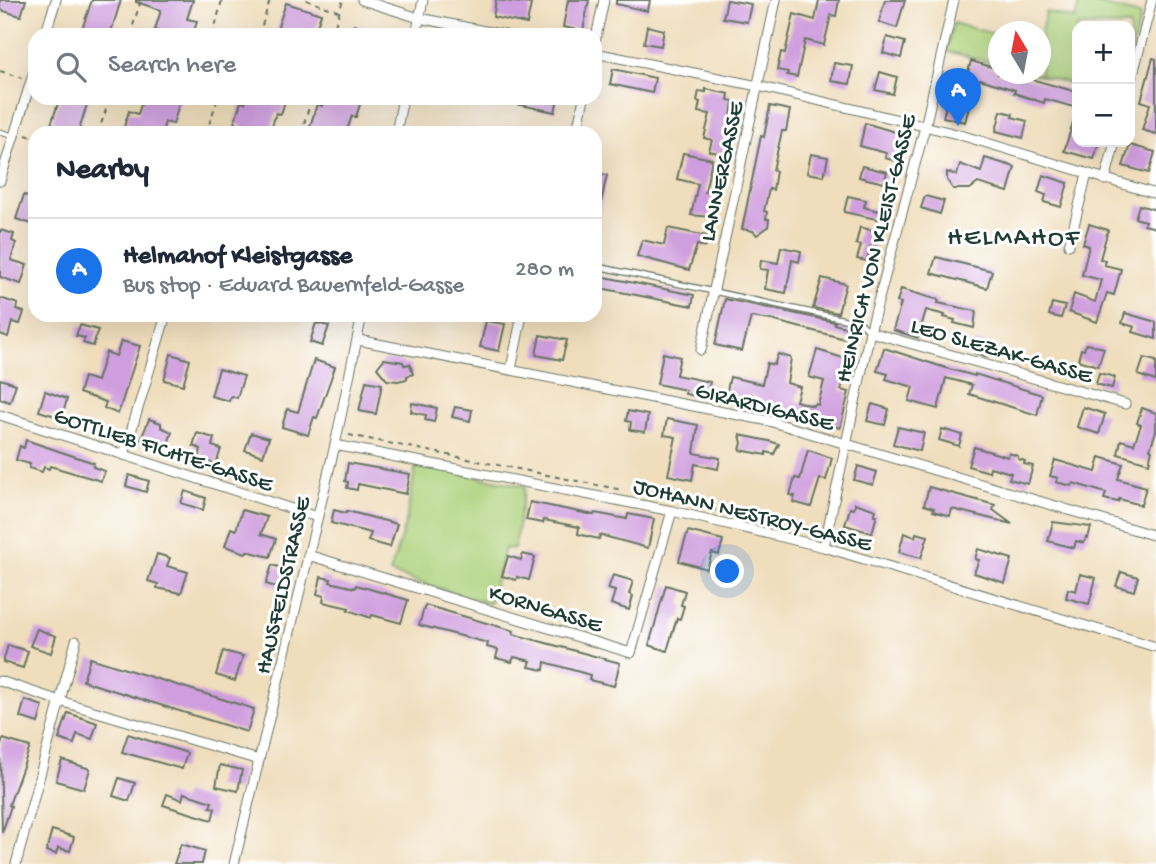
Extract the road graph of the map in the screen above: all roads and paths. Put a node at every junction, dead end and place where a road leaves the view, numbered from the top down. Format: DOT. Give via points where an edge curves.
graph roads {
  1 [pos="56,0"];
  2 [pos="141,0"];
  3 [pos="222,0"];
  4 [pos="270,0"];
  5 [pos="306,0"];
  6 [pos="343,0"];
  7 [pos="362,0"];
  8 [pos="423,0"];
  9 [pos="604,0"];
  10 [pos="776,0"];
  11 [pos="954,0"];
  12 [pos="1152,0"];
  13 [pos="340,11"];
  14 [pos="419,18"];
  15 [pos="47,28"];
  16 [pos="132,28"];
  17 [pos="214,28"];
  18 [pos="261,28"];
  19 [pos="334,28"];
  20 [pos="417,28"];
  21 [pos="470,28"];
  22 [pos="598,28"];
  23 [pos="602,54"];
  24 [pos="0,71"];
  25 [pos="28,80"];
  26 [pos="1131,84"];
  27 [pos="758,86"];
  28 [pos="28,91"];
  29 [pos="108,105"];
  30 [pos="216,105"];
  31 [pos="310,105"];
  32 [pos="402,105"];
  33 [pos="583,105"];
  34 [pos="100,126"];
  35 [pos="208,126"];
  36 [pos="303,126"];
  37 [pos="397,126"];
  38 [pos="578,126"];
  39 [pos="925,127"];
  40 [pos="0,132"];
  41 [pos="14,136"];
  42 [pos="1114,147"];
  43 [pos="1087,174"];
  44 [pos="1105,180"];
  45 [pos="0,181"];
  46 [pos="1156,194"];
  47 [pos="1069,245"];
  48 [pos="602,267"];
  49 [pos="714,290"];
  50 [pos="164,322"];
  51 [pos="361,322"];
  52 [pos="521,322"];
  53 [pos="870,332"];
  54 [pos="358,340"];
  55 [pos="701,350"];
  56 [pos="511,369"];
  57 [pos="1125,404"];
  58 [pos="0,415"];
  59 [pos="335,445"];
  60 [pos="846,445"];
  61 [pos="124,455"];
  62 [pos="672,511"];
  63 [pos="317,517"];
  64 [pos="1156,536"];
  65 [pos="824,547"];
  66 [pos="308,555"];
  67 [pos="76,641"];
  68 [pos="1156,647"];
  69 [pos="0,681"];
  70 [pos="60,701"];
  71 [pos="259,760"];
  72 [pos="16,864"];
  73 [pos="234,864"];
  1 -- 15 [label="street"];
  2 -- 16 [label="path"];
  3 -- 17 [label="path"];
  4 -- 18 [label="path"];
  5 -- 13 [label="path"];
  6 -- 13 [label="path"];
  7 -- 14 [label="street"];
  8 -- 14 [label="street"];
  9 -- 22 [label="street"];
  10 -- 27 [label="street, LANNERGASSE"];
  11 -- 39 [label="street, HEINRICH VON KLEIST-GASSE"];
  12 -- 26 [label="street"];
  13 -- 19 [label="path"];
  14 -- 20 [label="street"];
  14 -- 21 [label="street"];
  23 -- 27 [label="street"];
  24 -- 25 [label="path"];
  27 -- 39 [label="street"];
  27 -- 49 [label="street, LANNERGASSE"];
  28 -- 41 [label="street"];
  29 -- 34 [label="path"];
  30 -- 35 [label="path"];
  31 -- 36 [label="path"];
  32 -- 37 [label="street"];
  33 -- 38 [label="street"];
  39 -- 43 [label="street"];
  39 -- 53 [label="street, HEINRICH VON KLEIST-GASSE"];
  40 -- 41 [label="lane"];
  41 -- 45 [label="street"];
  42 -- 44 [label="street"];
  43 -- 44 [label="street"];
  43 -- 47 [label="street"];
  44 -- 46 [label="street"];
  48 -- 49 [label="lane"];
  49 -- 53 [label="lane" via="861,323"];
  49 -- 55 [label="street, LANNERGASSE"];
  50 -- 61 [label="street"];
  51 -- 54 [label="street, HAUSFELDSTRASSE"];
  52 -- 56 [label="street"];
  53 -- 57 [label="street, LEO SLEZAK-GASSE"];
  53 -- 60 [label="street, HEINRICH VON KLEIST-GASSE"];
  54 -- 56 [label="street, GIRARDIGASSE"];
  54 -- 59 [label="street, HAUSFELDSTRASSE"];
  56 -- 60 [label="street, GIRARDIGASSE" via="769,421"];
  58 -- 61 [label="street, GOTTLIEB FICHTE-GASSE"];
  59 -- 62 [label="street, JOHANN NESTROY-GASSE"];
  59 -- 63 [label="street, HAUSFELDSTRASSE"];
  60 -- 64 [label="street, GIRARDIGASSE"];
  60 -- 65 [label="street, HEINRICH VON KLEIST-GASSE"];
  61 -- 63 [label="street, GOTTLIEB FICHTE-GASSE"];
  62 -- 65 [label="street, JOHANN NESTROY-GASSE"];
  62 -- 66 [label="street, KORNGASSE" via="631,653"];
  63 -- 66 [label="street, HAUSFELDSTRASSE"];
  65 -- 68 [label="street, JOHANN NESTROY-GASSE"];
  66 -- 71 [label="street, HAUSFELDSTRASSE"];
  67 -- 70 [label="street"];
  69 -- 70 [label="street"];
  70 -- 71 [label="street"];
  70 -- 72 [label="street"];
  71 -- 73 [label="street, HAUSFELDSTRASSE"];
}
